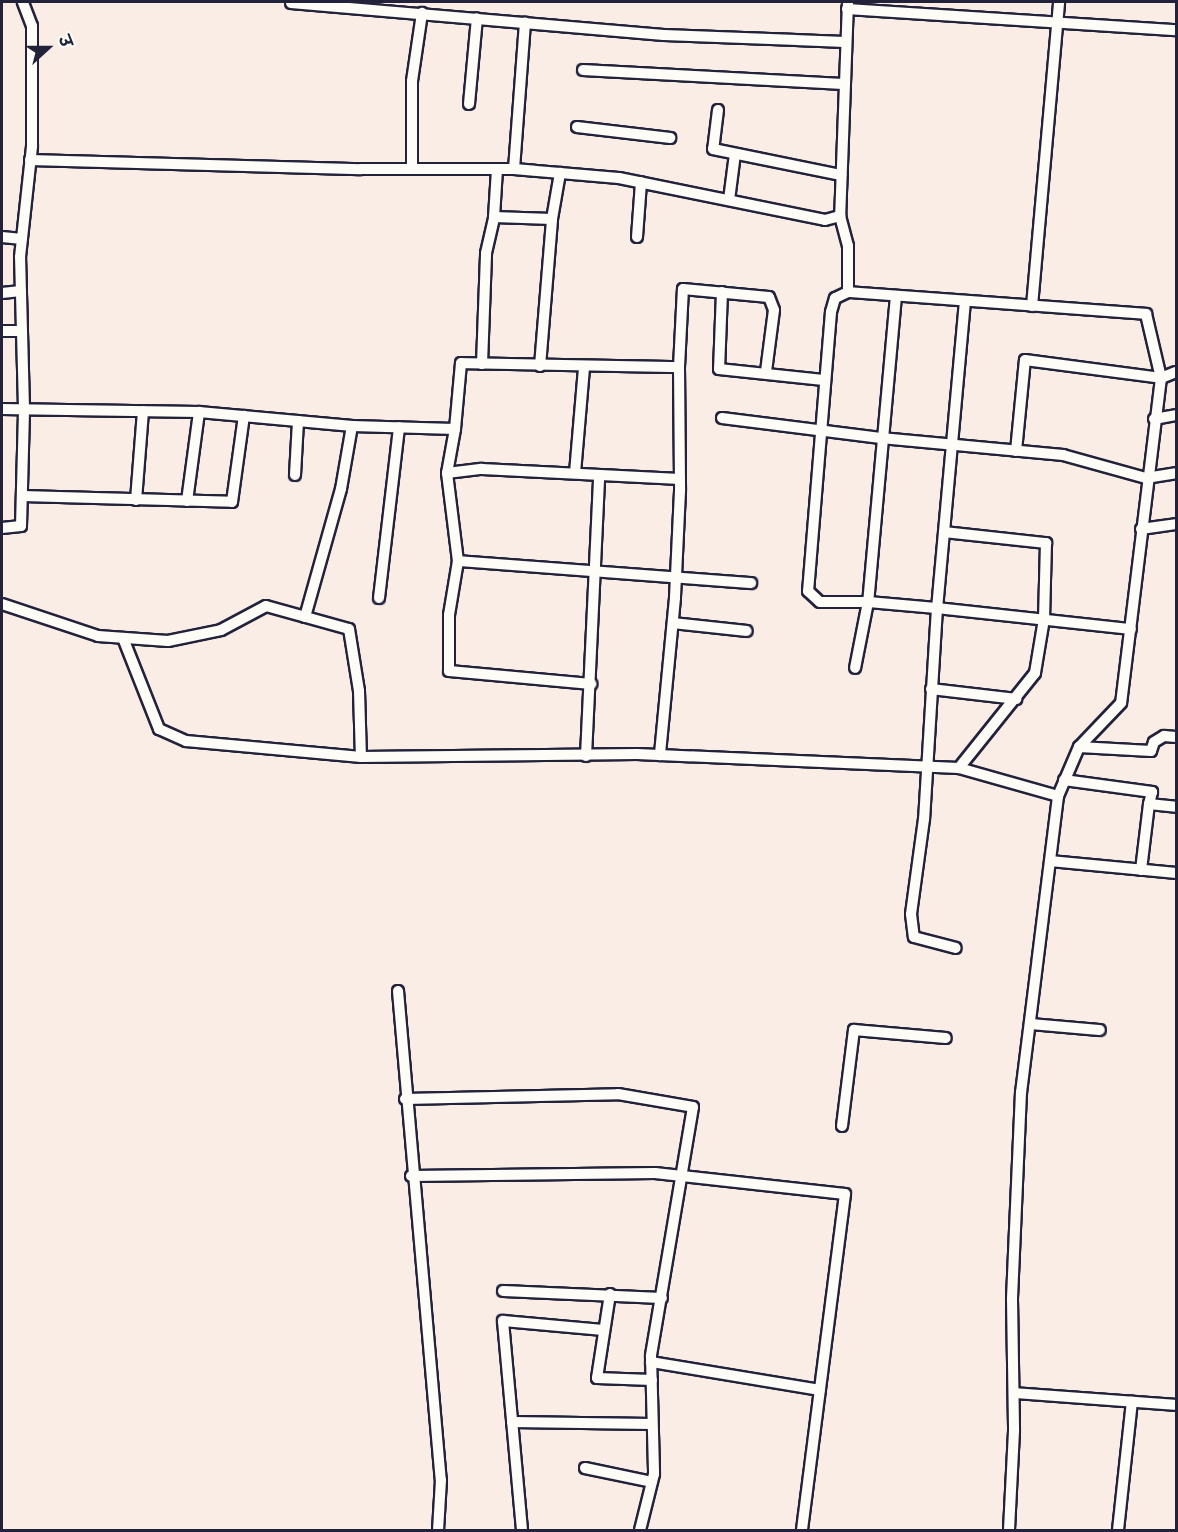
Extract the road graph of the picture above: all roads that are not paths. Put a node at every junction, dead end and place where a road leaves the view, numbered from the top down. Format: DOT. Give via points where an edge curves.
graph roads {
  1 [pos="23,2"];
  2 [pos="1059,2"];
  3 [pos="291,3"];
  4 [pos="321,4"];
  5 [pos="848,5"];
  6 [pos="422,14"];
  7 [pos="477,18"];
  8 [pos="1058,20"];
  9 [pos="525,22"];
  10 [pos="1176,30"];
  11 [pos="845,42"];
  12 [pos="583,70"];
  13 [pos="843,84"];
  14 [pos="469,104"];
  15 [pos="718,110"];
  16 [pos="577,127"];
  17 [pos="670,138"];
  18 [pos="735,154"];
  19 [pos="30,160"];
  20 [pos="412,169"];
  21 [pos="497,169"];
  22 [pos="514,169"];
  23 [pos="560,172"];
  24 [pos="841,175"];
  25 [pos="641,182"];
  26 [pos="729,200"];
  27 [pos="840,216"];
  28 [pos="494,218"];
  29 [pos="552,219"];
  30 [pos="2,237"];
  31 [pos="637,237"];
  32 [pos="22,239"];
  33 [pos="21,291"];
  34 [pos="2,292"];
  35 [pos="722,292"];
  36 [pos="848,292"];
  37 [pos="896,296"];
  38 [pos="965,301"];
  39 [pos="1032,306"];
  40 [pos="2,331"];
  41 [pos="22,331"];
  42 [pos="482,364"];
  43 [pos="540,366"];
  44 [pos="584,367"];
  45 [pos="679,367"];
  46 [pos="766,372"];
  47 [pos="1176,372"];
  48 [pos="1161,378"];
  49 [pos="823,380"];
  50 [pos="2,408"];
  51 [pos="24,408"];
  52 [pos="143,411"];
  53 [pos="199,412"];
  54 [pos="1176,415"];
  55 [pos="244,416"];
  56 [pos="722,418"];
  57 [pos="1154,419"];
  58 [pos="298,421"];
  59 [pos="352,426"];
  60 [pos="399,427"];
  61 [pos="455,429"];
  62 [pos="821,431"];
  63 [pos="881,438"];
  64 [pos="951,446"];
  65 [pos="1016,451"];
  66 [pos="447,473"];
  67 [pos="575,473"];
  68 [pos="1176,473"];
  69 [pos="295,475"];
  70 [pos="599,477"];
  71 [pos="1146,478"];
  72 [pos="680,479"];
  73 [pos="22,496"];
  74 [pos="136,500"];
  75 [pos="187,501"];
  76 [pos="1176,524"];
  77 [pos="2,528"];
  78 [pos="1141,529"];
  79 [pos="944,532"];
  80 [pos="458,561"];
  81 [pos="596,570"];
  82 [pos="676,577"];
  83 [pos="751,583"];
  84 [pos="379,598"];
  85 [pos="868,602"];
  86 [pos="2,604"];
  87 [pos="938,608"];
  88 [pos="305,617"];
  89 [pos="1044,620"];
  90 [pos="673,623"];
  91 [pos="1131,629"];
  92 [pos="747,631"];
  93 [pos="123,638"];
  94 [pos="855,668"];
  95 [pos="591,684"];
  96 [pos="931,689"];
  97 [pos="1016,699"];
  98 [pos="1176,737"];
  99 [pos="1078,747"];
  100 [pos="660,755"];
  101 [pos="586,756"];
  102 [pos="361,757"];
  103 [pos="925,766"];
  104 [pos="959,768"];
  105 [pos="1064,780"];
  106 [pos="1058,796"];
  107 [pos="1149,804"];
  108 [pos="1176,807"];
  109 [pos="1050,861"];
  110 [pos="1141,870"];
  111 [pos="1176,873"];
  112 [pos="956,948"];
  113 [pos="398,991"];
  114 [pos="1030,1024"];
  115 [pos="1100,1030"];
  116 [pos="946,1038"];
  117 [pos="405,1099"];
  118 [pos="842,1126"];
  119 [pos="411,1176"];
  120 [pos="681,1176"];
  121 [pos="503,1291"];
  122 [pos="610,1294"];
  123 [pos="662,1298"];
  124 [pos="604,1330"];
  125 [pos="651,1362"];
  126 [pos="652,1380"];
  127 [pos="820,1390"];
  128 [pos="1014,1393"];
  129 [pos="1132,1402"];
  130 [pos="1176,1405"];
  131 [pos="512,1422"];
  132 [pos="652,1424"];
  133 [pos="585,1468"];
  134 [pos="652,1482"];
  135 [pos="438,1530"];
  136 [pos="522,1530"];
  137 [pos="640,1530"];
  138 [pos="802,1530"];
  139 [pos="1010,1530"];
  140 [pos="1118,1530"];
  1 -- 19 [label="street" via="32,26"];
  2 -- 8 [label="street"];
  3 -- 4 [label="street"];
  4 -- 6 [label="street"];
  5 -- 8 [label="street"];
  5 -- 11 [label="street"];
  6 -- 7 [label="street"];
  6 -- 20 [label="street" via="412,81"];
  7 -- 9 [label="street"];
  7 -- 14 [label="street"];
  8 -- 10 [label="street"];
  8 -- 39 [label="street"];
  9 -- 11 [label="street" via="664,34"];
  9 -- 22 [label="street"];
  11 -- 13 [label="street"];
  12 -- 13 [label="street"];
  13 -- 24 [label="street"];
  15 -- 18 [label="street" via="713,149"];
  16 -- 17 [label="street"];
  18 -- 24 [label="street"];
  18 -- 26 [label="street"];
  19 -- 20 [label="street"];
  19 -- 32 [label="street"];
  20 -- 21 [label="street"];
  21 -- 22 [label="street"];
  21 -- 28 [label="street"];
  22 -- 23 [label="street"];
  23 -- 25 [label="street"];
  23 -- 29 [label="street"];
  24 -- 27 [label="street"];
  25 -- 26 [label="street"];
  25 -- 31 [label="street"];
  26 -- 27 [label="street" via="825,220"];
  27 -- 36 [label="street" via="848,246"];
  28 -- 29 [label="street"];
  28 -- 42 [label="street" via="486,253"];
  29 -- 43 [label="street"];
  30 -- 32 [label="street"];
  32 -- 33 [label="street"];
  33 -- 34 [label="street"];
  33 -- 41 [label="street"];
  35 -- 45 [label="street" via="683,289"];
  35 -- 46 [label="street" via="769,297 774,310"];
  35 -- 46 [label="street" via="719,369"];
  36 -- 37 [label="street"];
  36 -- 49 [label="street" via="835,298"];
  37 -- 38 [label="street"];
  37 -- 63 [label="street"];
  38 -- 39 [label="street"];
  38 -- 64 [label="street"];
  39 -- 48 [label="street" via="1146,314"];
  40 -- 41 [label="street"];
  41 -- 51 [label="street"];
  42 -- 43 [label="street"];
  42 -- 61 [label="street" via="461,363"];
  43 -- 44 [label="street"];
  44 -- 45 [label="street"];
  44 -- 67 [label="street"];
  45 -- 72 [label="street"];
  46 -- 49 [label="street"];
  47 -- 48 [label="street"];
  48 -- 57 [label="street"];
  48 -- 65 [label="street" via="1025,360"];
  49 -- 62 [label="street"];
  50 -- 51 [label="street"];
  51 -- 52 [label="street"];
  51 -- 73 [label="street"];
  52 -- 53 [label="street"];
  52 -- 74 [label="street"];
  53 -- 55 [label="street"];
  53 -- 75 [label="street"];
  54 -- 57 [label="street"];
  55 -- 58 [label="street"];
  55 -- 75 [label="street" via="232,502"];
  56 -- 62 [label="street"];
  57 -- 71 [label="street"];
  58 -- 59 [label="street"];
  58 -- 69 [label="street"];
  59 -- 60 [label="street"];
  59 -- 88 [label="street" via="341,489"];
  60 -- 61 [label="street"];
  60 -- 84 [label="street"];
  61 -- 66 [label="street"];
  62 -- 63 [label="street"];
  62 -- 85 [label="street" via="808,591 820,602"];
  63 -- 64 [label="street"];
  63 -- 85 [label="street"];
  64 -- 65 [label="street"];
  64 -- 79 [label="street"];
  65 -- 71 [label="street" via="1063,455"];
  66 -- 67 [label="street" via="482,469"];
  66 -- 80 [label="street"];
  67 -- 70 [label="street"];
  68 -- 71 [label="street"];
  70 -- 72 [label="street"];
  70 -- 81 [label="street"];
  71 -- 78 [label="street"];
  72 -- 82 [label="street"];
  73 -- 74 [label="street"];
  73 -- 77 [label="street" via="21,526"];
  74 -- 75 [label="street"];
  76 -- 78 [label="street"];
  78 -- 91 [label="street"];
  79 -- 87 [label="street"];
  79 -- 89 [label="street" via="1046,543"];
  80 -- 81 [label="street"];
  80 -- 95 [label="street" via="449,615 449,671"];
  81 -- 82 [label="street"];
  81 -- 95 [label="street"];
  82 -- 83 [label="street"];
  82 -- 90 [label="street"];
  85 -- 87 [label="street"];
  85 -- 94 [label="street"];
  86 -- 93 [label="street" via="98,636"];
  87 -- 89 [label="street"];
  87 -- 96 [label="street"];
  88 -- 93 [label="street" via="266,606 221,630 168,641"];
  88 -- 102 [label="street" via="350,628 359,691"];
  89 -- 91 [label="street"];
  89 -- 97 [label="street" via="1035,673"];
  90 -- 92 [label="street"];
  90 -- 100 [label="street"];
  91 -- 99 [label="street" via="1121,703"];
  93 -- 102 [label="street" via="159,729 186,741"];
  95 -- 101 [label="street"];
  96 -- 97 [label="street"];
  96 -- 103 [label="street"];
  97 -- 104 [label="street"];
  98 -- 99 [label="street" via="1164,736 1154,742 1151,752"];
  99 -- 105 [label="street"];
  100 -- 101 [label="street"];
  100 -- 103 [label="street"];
  101 -- 102 [label="street"];
  103 -- 104 [label="street"];
  103 -- 112 [label="street" via="924,819 911,914 914,937"];
  104 -- 106 [label="street"];
  105 -- 106 [label="street"];
  105 -- 107 [label="street" via="1152,792"];
  106 -- 109 [label="street"];
  107 -- 108 [label="street"];
  107 -- 110 [label="street"];
  109 -- 110 [label="street"];
  109 -- 114 [label="street"];
  110 -- 111 [label="street"];
  113 -- 117 [label="street"];
  114 -- 115 [label="street"];
  114 -- 128 [label="street" via="1021,1092 1012,1299"];
  116 -- 118 [label="street" via="854,1030"];
  117 -- 119 [label="street"];
  117 -- 120 [label="street" via="618,1094 693,1107"];
  119 -- 120 [label="street"];
  119 -- 135 [label="street" via="441,1480"];
  120 -- 123 [label="street"];
  120 -- 127 [label="street" via="845,1194"];
  121 -- 122 [label="street"];
  122 -- 123 [label="street"];
  122 -- 124 [label="street"];
  123 -- 125 [label="street"];
  124 -- 126 [label="street" via="597,1378"];
  124 -- 131 [label="street" via="503,1321"];
  125 -- 126 [label="street"];
  125 -- 127 [label="street"];
  126 -- 132 [label="street"];
  127 -- 138 [label="street"];
  128 -- 129 [label="street"];
  128 -- 139 [label="street"];
  129 -- 130 [label="street"];
  129 -- 140 [label="street"];
  131 -- 132 [label="street"];
  131 -- 136 [label="street"];
  132 -- 134 [label="street"];
  133 -- 134 [label="street"];
  134 -- 137 [label="street"];
}
